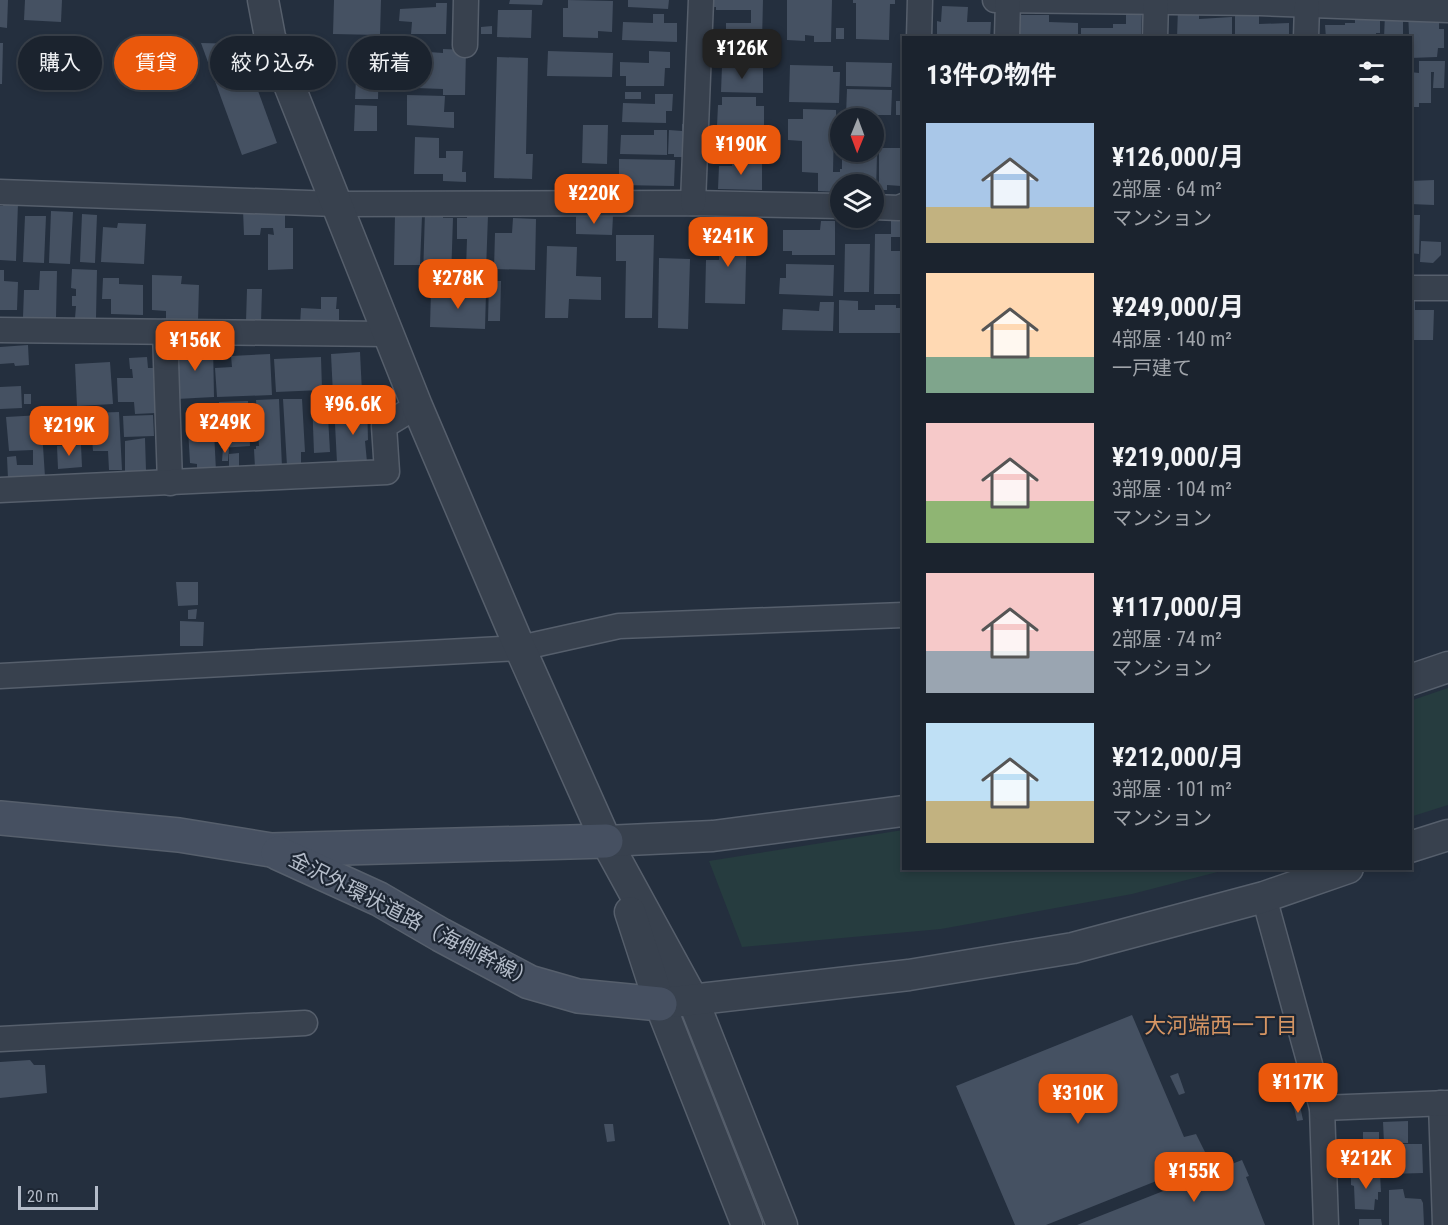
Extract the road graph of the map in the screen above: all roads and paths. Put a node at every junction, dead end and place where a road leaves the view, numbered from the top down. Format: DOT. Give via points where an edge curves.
graph roads {
  1 [pos="262,0"];
  2 [pos="466,0"];
  3 [pos="701,0"];
  4 [pos="920,0"];
  5 [pos="995,0"];
  6 [pos="1008,0"];
  7 [pos="1156,2"];
  8 [pos="1260,2"];
  9 [pos="1307,5"];
  10 [pos="1448,10"];
  11 [pos="919,36"];
  12 [pos="1007,36"];
  13 [pos="1155,36"];
  14 [pos="1306,36"];
  15 [pos="465,45"];
  16 [pos="0,192"];
  17 [pos="693,203"];
  18 [pos="336,204"];
  19 [pos="830,206"];
  20 [pos="902,206"];
  21 [pos="884,207"];
  22 [pos="1412,288"];
  23 [pos="1448,288"];
  24 [pos="0,330"];
  25 [pos="165,332"];
  26 [pos="388,334"];
  27 [pos="417,406"];
  28 [pos="170,483"];
  29 [pos="0,490"];
  30 [pos="902,615"];
  31 [pos="520,648"];
  32 [pos="1448,667"];
  33 [pos="0,676"];
  34 [pos="1412,679"];
  35 [pos="902,811"];
  36 [pos="0,818"];
  37 [pos="1448,835"];
  38 [pos="606,841"];
  39 [pos="1412,846"];
  40 [pos="271,850"];
  41 [pos="1342,870"];
  42 [pos="1264,897"];
  43 [pos="693,1000"];
  44 [pos="660,1004"];
  45 [pos="304,1023"];
  46 [pos="0,1039"];
  47 [pos="1444,1103"];
  48 [pos="1322,1108"];
  49 [pos="747,1225"];
  50 [pos="782,1225"];
  51 [pos="1326,1225"];
  52 [pos="1445,1225"];
  1 -- 18 [label="street" via="270,37"];
  2 -- 15 [label="street"];
  3 -- 17 [label="street"];
  4 -- 11 [label="street"];
  5 -- 6 [label="street"];
  6 -- 7 [label="street"];
  6 -- 12 [label="street"];
  7 -- 8 [label="street"];
  7 -- 13 [label="street"];
  8 -- 9 [label="street"];
  9 -- 10 [label="street"];
  9 -- 14 [label="street"];
  16 -- 18 [label="street"];
  17 -- 18 [label="street"];
  17 -- 19 [label="street"];
  18 -- 26 [label="street"];
  20 -- 21 [label="street"];
  22 -- 23 [label="street"];
  24 -- 25 [label="street"];
  25 -- 26 [label="street"];
  25 -- 28 [label="street"];
  26 -- 27 [label="street"];
  27 -- 28 [label="street" via="384,426 387,472"];
  27 -- 31 [label="street"];
  28 -- 29 [label="street"];
  30 -- 31 [label="street" via="619,626"];
  31 -- 33 [label="street"];
  31 -- 38 [label="street"];
  32 -- 34 [label="street"];
  35 -- 38 [label="street" via="713,836"];
  36 -- 40 [label="main road, 金沢外環状道路（海側幹線）" via="178,835"];
  37 -- 39 [label="street"];
  38 -- 40 [label="main road, 金沢外環状道路（海側幹線）"];
  38 -- 43 [label="street"];
  38 -- 44 [label="street"];
  40 -- 44 [label="main road, 金沢外環状道路（海側幹線）" via="380,899 529,982 578,996"];
  41 -- 42 [label="street"];
  42 -- 43 [label="street" via="1073,948 909,975"];
  42 -- 48 [label="street"];
  43 -- 44 [label="street"];
  43 -- 50 [label="street"];
  44 -- 49 [label="street"];
  45 -- 46 [label="street"];
  47 -- 48 [label="street"];
  47 -- 52 [label="street"];
  48 -- 51 [label="street"];
}
